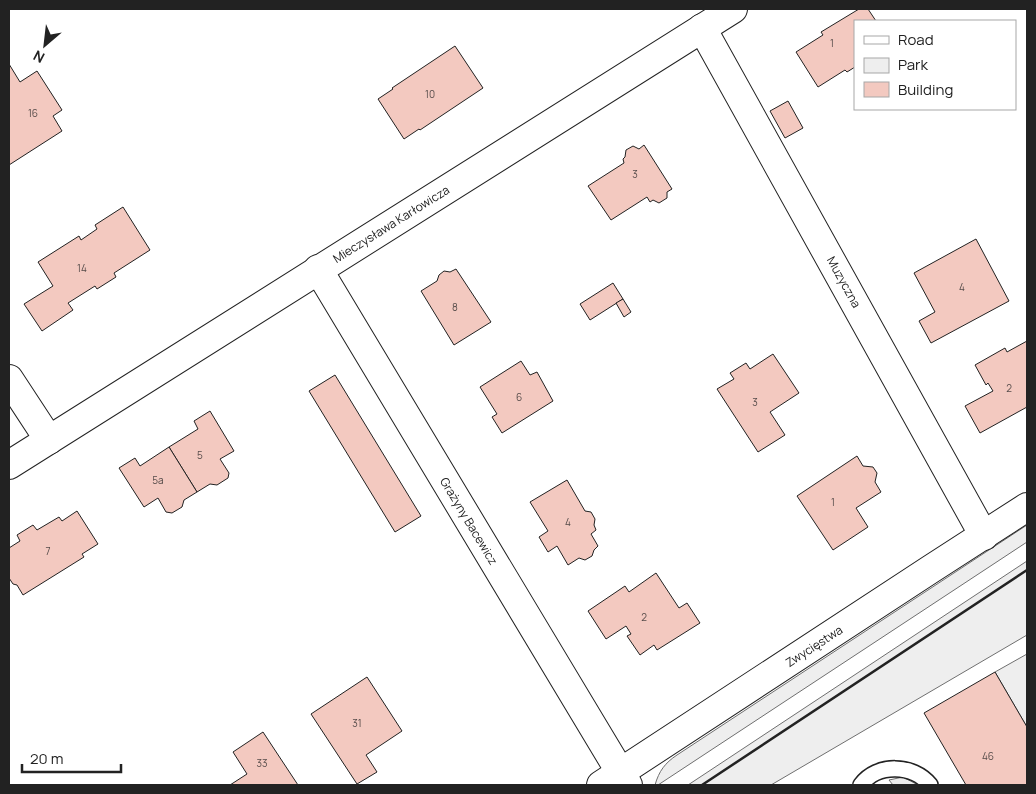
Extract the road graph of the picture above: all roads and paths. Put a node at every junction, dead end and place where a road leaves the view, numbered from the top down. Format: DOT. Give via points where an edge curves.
graph roads {
  1 [pos="733,9"];
  2 [pos="702,28"];
  3 [pos="318,270"];
  4 [pos="9,379"];
  5 [pos="49,440"];
  6 [pos="9,465"];
  7 [pos="1027,508"];
  8 [pos="984,536"];
  9 [pos="617,781"];
  10 [pos="861,785"];
  11 [pos="930,785"];
  1 -- 2 [label="street, Mieczysława Karłowicza"];
  2 -- 3 [label="street, Mieczysława Karłowicza"];
  2 -- 8 [label="street, Muzyczna"];
  3 -- 5 [label="street, Mieczysława Karłowicza"];
  3 -- 9 [label="street, Grażyny Bacewicz"];
  4 -- 5 [label="street"];
  5 -- 6 [label="street, Mieczysława Karłowicza"];
  7 -- 8 [label="street, Zwycięstwa"];
  8 -- 9 [label="street, Zwycięstwa"];
  10 -- 11 [label="lane" via="877,772 893,769 921,776"];
}
